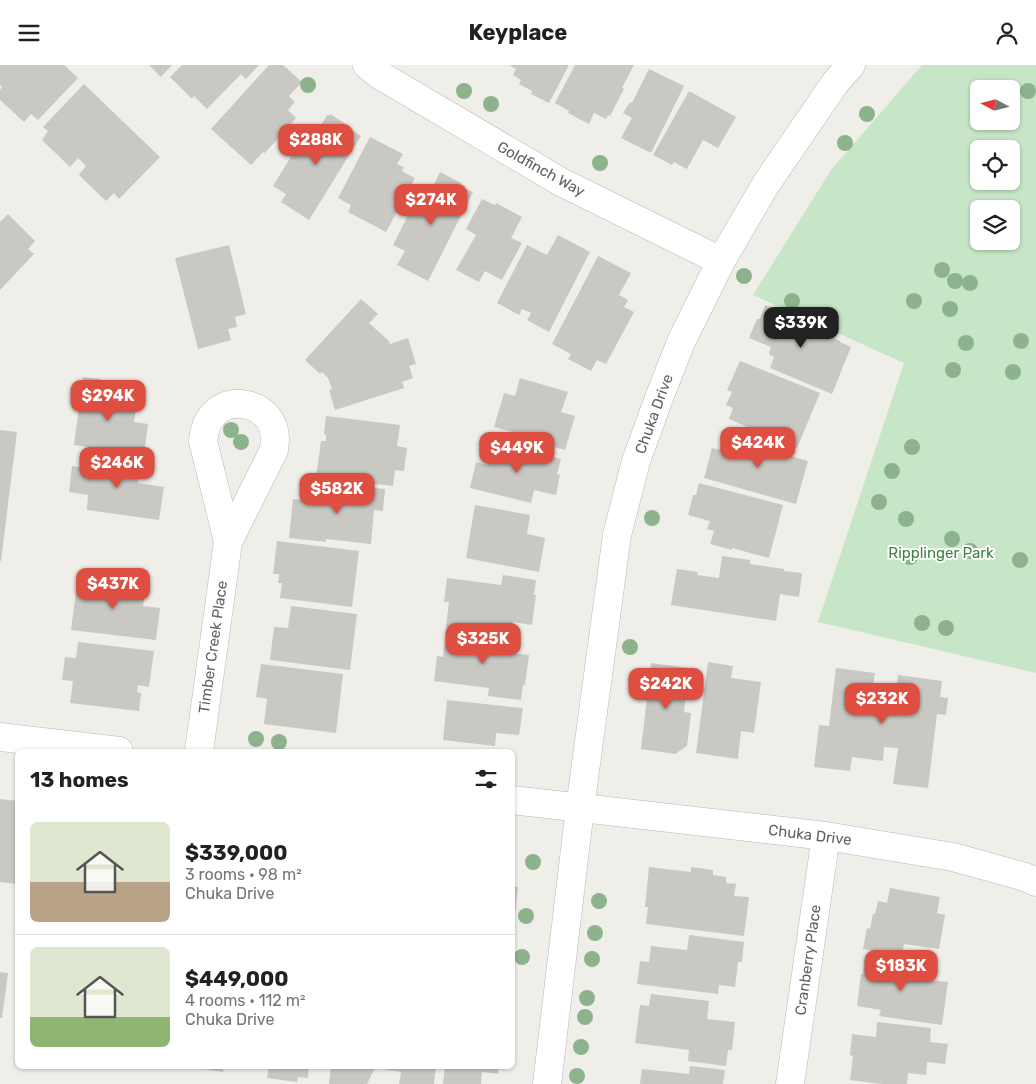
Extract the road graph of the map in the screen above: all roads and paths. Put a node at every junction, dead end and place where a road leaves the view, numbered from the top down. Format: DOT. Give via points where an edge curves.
graph roads {
  1 [pos="367,65"];
  2 [pos="851,65"];
  3 [pos="721,261"];
  4 [pos="228,542"];
  5 [pos="0,737"];
  6 [pos="102,749"];
  7 [pos="199,749"];
  8 [pos="515,800"];
  9 [pos="580,808"];
  10 [pos="826,836"];
  11 [pos="1036,882"];
  12 [pos="547,1084"];
  13 [pos="790,1084"];
  1 -- 3 [label="street, Goldfinch Way" via="561,182"];
  2 -- 3 [label="street, Chuka Drive" via="835,83 766,184"];
  3 -- 9 [label="street, Chuka Drive" via="681,342 638,455 627,496 617,535"];
  4 -- 7 [label="street, Timber Creek Place"];
  5 -- 6 [label="street"];
  8 -- 9 [label="street"];
  9 -- 10 [label="street, Chuka Drive"];
  9 -- 12 [label="street, Chuka Drive"];
  10 -- 11 [label="street, Chuka Drive" via="953,857"];
  10 -- 13 [label="street, Cranberry Place"];
}
